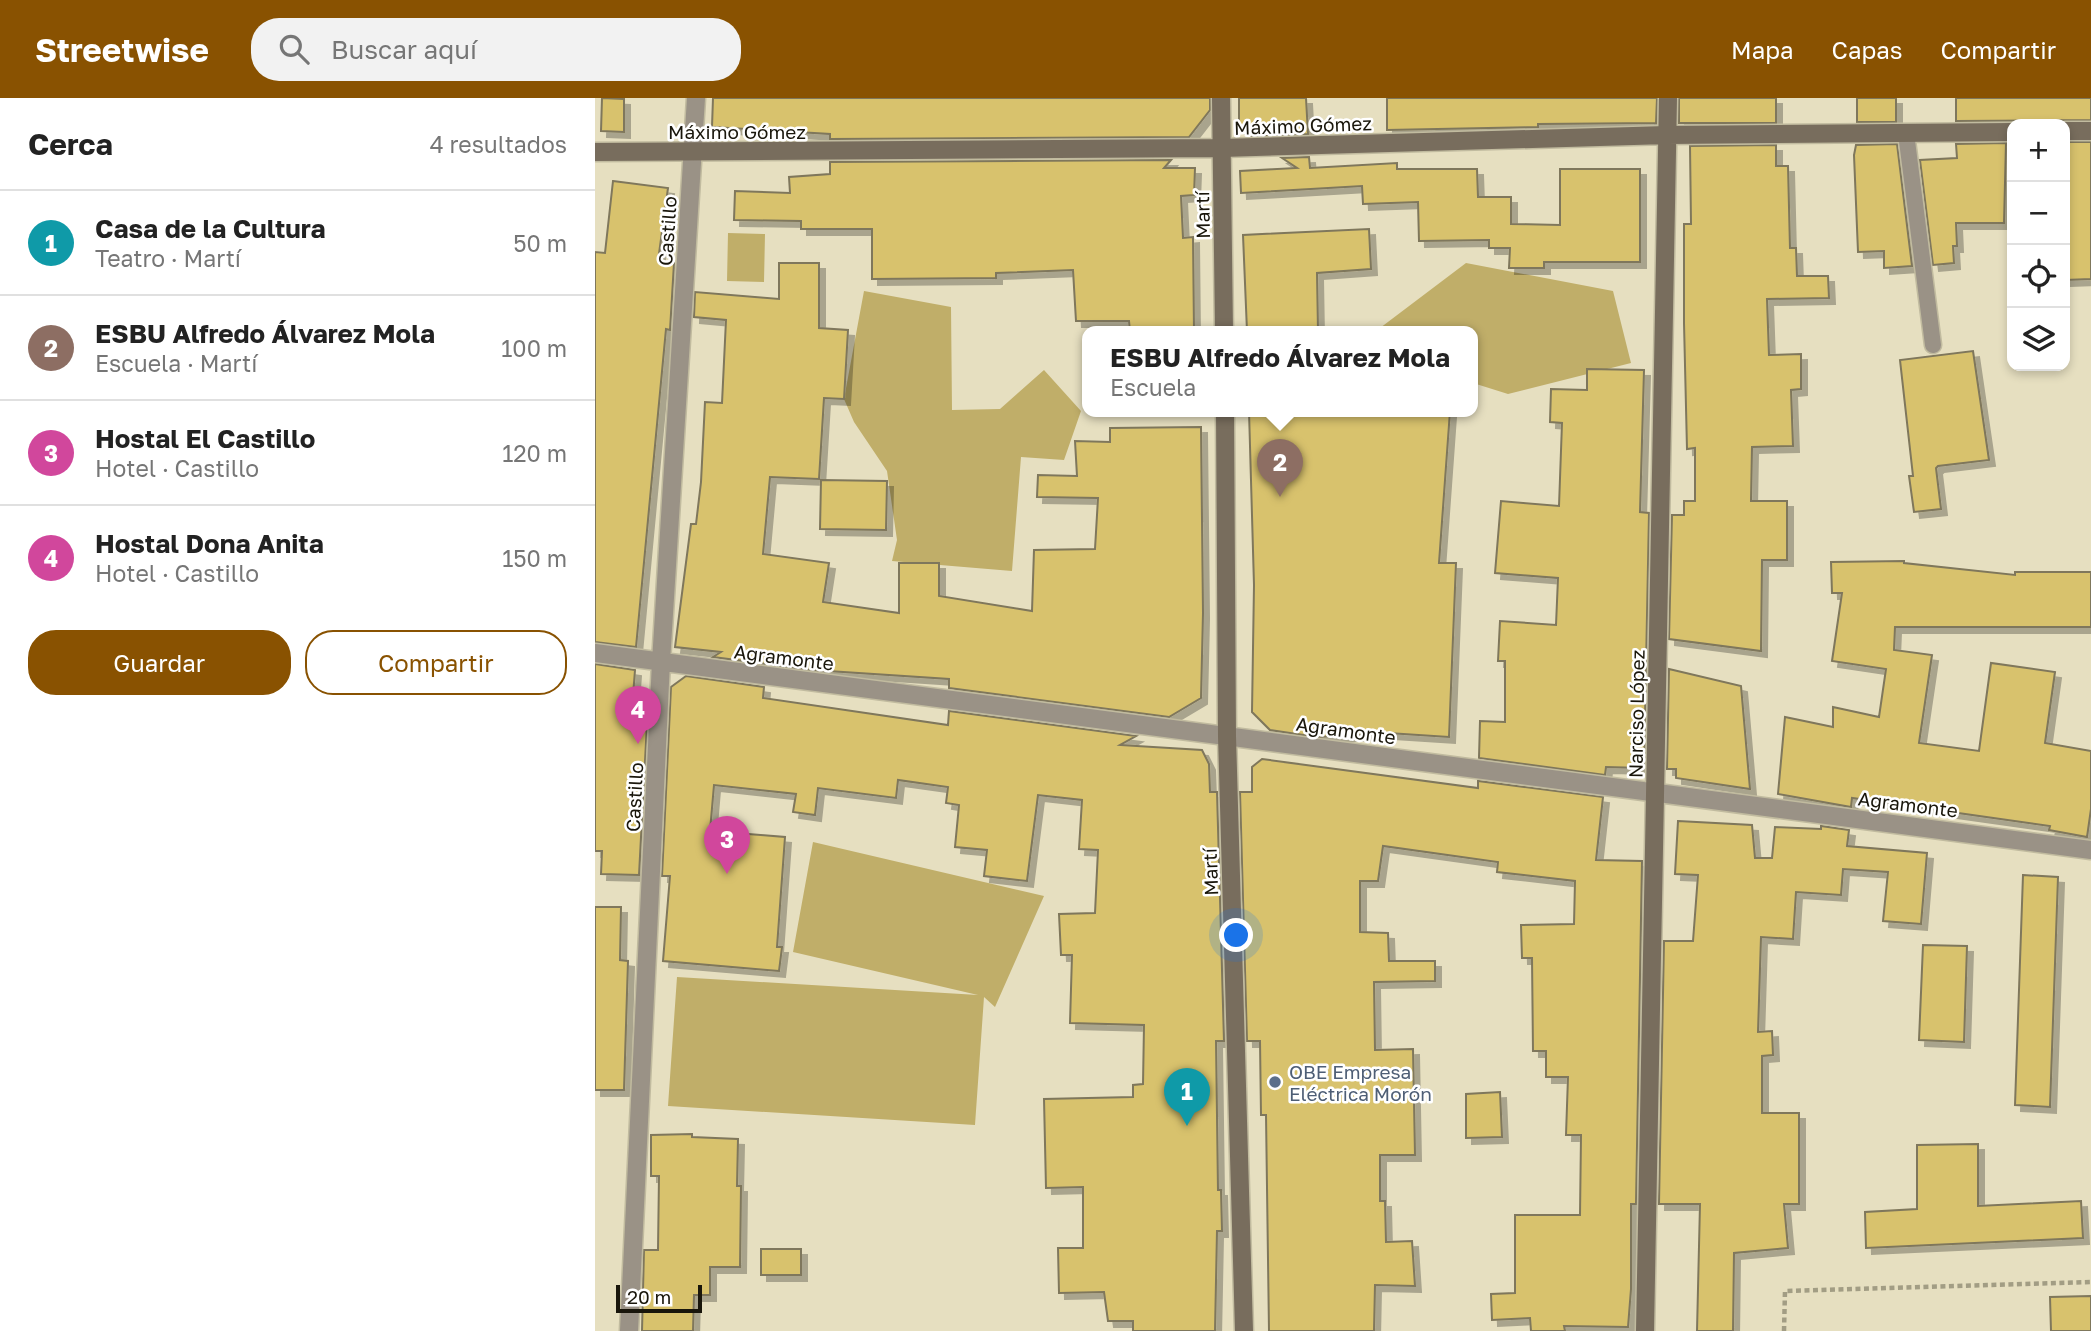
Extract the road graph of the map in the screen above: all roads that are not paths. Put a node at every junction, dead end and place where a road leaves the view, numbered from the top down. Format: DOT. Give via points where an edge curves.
graph roads {
  1 [pos="697,98"];
  2 [pos="1221,98"];
  3 [pos="1668,98"];
  4 [pos="2070,131"];
  5 [pos="2091,131"];
  6 [pos="2007,132"];
  7 [pos="1906,133"];
  8 [pos="1667,135"];
  9 [pos="1222,148"];
  10 [pos="595,152"];
  11 [pos="693,153"];
  12 [pos="1224,326"];
  13 [pos="1933,345"];
  14 [pos="1225,417"];
  15 [pos="595,653"];
  16 [pos="661,662"];
  17 [pos="1227,736"];
  18 [pos="1656,792"];
  19 [pos="2091,850"];
  20 [pos="629,1331"];
  21 [pos="1244,1331"];
  22 [pos="1645,1331"];
  1 -- 11 [label="street, Castillo"];
  2 -- 9 [label="main road, Martí"];
  3 -- 8 [label="main road, Narciso López"];
  4 -- 5 [label="main road"];
  6 -- 7 [label="main road, Máximo Gómez"];
  7 -- 8 [label="main road, Máximo Gómez"];
  7 -- 13 [label="lane"];
  8 -- 9 [label="main road, Máximo Gómez"];
  8 -- 18 [label="main road, Narciso López"];
  9 -- 11 [label="main road, Máximo Gómez"];
  9 -- 12 [label="main road, Martí"];
  10 -- 11 [label="main road, Máximo Gómez"];
  11 -- 16 [label="street, Castillo"];
  14 -- 17 [label="main road, Martí"];
  15 -- 16 [label="street, Agramonte"];
  16 -- 17 [label="street, Agramonte"];
  16 -- 20 [label="street, Castillo"];
  17 -- 18 [label="street, Agramonte"];
  17 -- 21 [label="main road, Martí"];
  18 -- 19 [label="street, Agramonte"];
  18 -- 22 [label="main road, Narciso López"];
}
